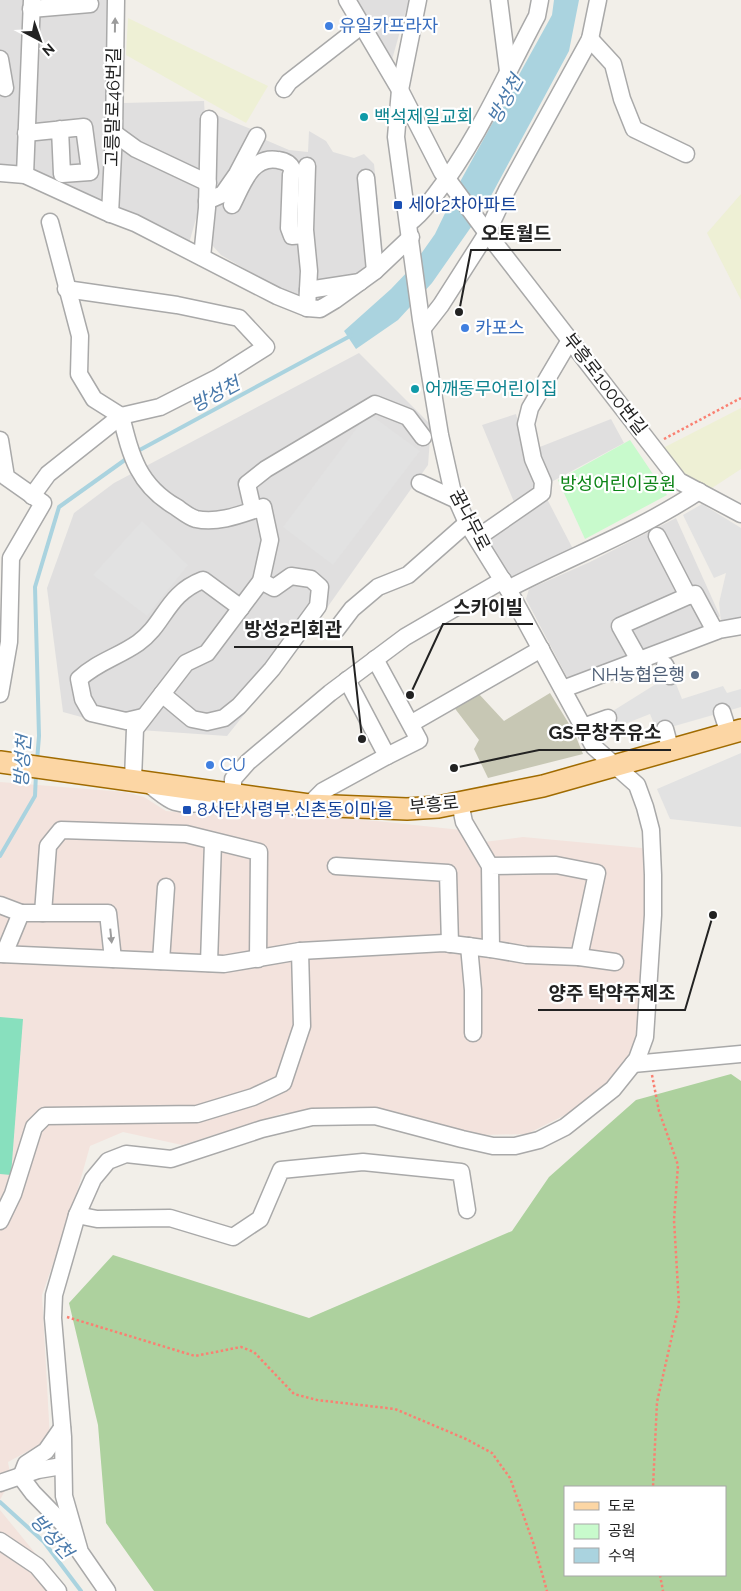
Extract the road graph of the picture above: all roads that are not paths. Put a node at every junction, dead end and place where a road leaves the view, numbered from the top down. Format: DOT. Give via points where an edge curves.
graph roads {
  1 [pos="116,0"];
  2 [pos="347,0"];
  3 [pos="418,0"];
  4 [pos="499,0"];
  5 [pos="540,0"];
  6 [pos="598,0"];
  7 [pos="31,4"];
  8 [pos="90,4"];
  9 [pos="361,26"];
  10 [pos="590,39"];
  11 [pos="0,59"];
  12 [pos="508,71"];
  13 [pos="3,88"];
  14 [pos="28,88"];
  15 [pos="284,89"];
  16 [pos="400,90"];
  17 [pos="209,119"];
  18 [pos="60,129"];
  19 [pos="26,133"];
  20 [pos="114,133"];
  21 [pos="257,136"];
  22 [pos="686,154"];
  23 [pos="307,166"];
  24 [pos="0,173"];
  25 [pos="25,175"];
  26 [pos="366,178"];
  27 [pos="447,180"];
  28 [pos="208,183"];
  29 [pos="207,201"];
  30 [pos="232,205"];
  31 [pos="110,214"];
  32 [pos="50,222"];
  33 [pos="483,228"];
  34 [pos="411,234"];
  35 [pos="306,236"];
  36 [pos="202,256"];
  37 [pos="319,270"];
  38 [pos="376,271"];
  39 [pos="361,282"];
  40 [pos="314,288"];
  41 [pos="66,289"];
  42 [pos="307,308"];
  43 [pos="422,324"];
  44 [pos="570,340"];
  45 [pos="121,416"];
  46 [pos="423,437"];
  47 [pos="0,440"];
  48 [pos="0,448"];
  49 [pos="420,483"];
  50 [pos="699,491"];
  51 [pos="32,496"];
  52 [pos="457,500"];
  53 [pos="253,510"];
  54 [pos="741,514"];
  55 [pos="467,523"];
  56 [pos="657,536"];
  57 [pos="477,538"];
  58 [pos="262,582"];
  59 [pos="505,585"];
  60 [pos="688,596"];
  61 [pos="241,608"];
  62 [pos="741,626"];
  63 [pos="336,630"];
  64 [pos="715,631"];
  65 [pos="541,649"];
  66 [pos="376,659"];
  67 [pos="639,660"];
  68 [pos="348,680"];
  69 [pos="563,689"];
  70 [pos="0,694"];
  71 [pos="162,694"];
  72 [pos="722,712"];
  73 [pos="143,717"];
  74 [pos="608,718"];
  75 [pos="412,723"];
  76 [pos="583,727"];
  77 [pos="665,729"];
  78 [pos="735,732"];
  79 [pos="671,751"];
  80 [pos="387,756"];
  81 [pos="8,763"];
  82 [pos="616,765"];
  83 [pos="137,780"];
  84 [pos="229,793"];
  85 [pos="460,803"];
  86 [pos="309,805"];
  87 [pos="213,842"];
  88 [pos="336,866"];
  89 [pos="490,866"];
  90 [pos="166,887"];
  91 [pos="0,905"];
  92 [pos="21,912"];
  93 [pos="43,913"];
  94 [pos="450,944"];
  95 [pos="469,946"];
  96 [pos="491,949"];
  97 [pos="300,950"];
  98 [pos="2,954"];
  99 [pos="580,957"];
  100 [pos="113,959"];
  101 [pos="258,959"];
  102 [pos="161,961"];
  103 [pos="616,962"];
  104 [pos="209,963"];
  105 [pos="474,1033"];
  106 [pos="741,1054"];
  107 [pos="641,1063"];
  108 [pos="467,1210"];
  109 [pos="77,1215"];
  110 [pos="0,1221"];
  111 [pos="62,1428"];
  112 [pos="62,1466"];
  113 [pos="21,1477"];
  114 [pos="0,1483"];
  115 [pos="75,1536"];
  116 [pos="0,1542"];
  117 [pos="58,1591"];
  118 [pos="107,1591"];
  20 -- 1 [label="street, 고릉말로46번길, one-way"];
  2 -- 9 [label="street"];
  3 -- 16 [label="street"];
  4 -- 12 [label="street"];
  5 -- 12 [label="street" via="537,16"];
  6 -- 10 [label="street"];
  7 -- 8 [label="street"];
  7 -- 14 [label="street"];
  9 -- 15 [label="street"];
  9 -- 16 [label="street"];
  10 -- 22 [label="street" via="613,64 634,129"];
  10 -- 33 [label="street"];
  11 -- 13 [label="street"];
  12 -- 27 [label="street"];
  13 -- 14 [label="street"];
  14 -- 19 [label="street"];
  16 -- 27 [label="street"];
  16 -- 34 [label="street" via="396,137"];
  17 -- 28 [label="street"];
  18 -- 19 [label="street"];
  19 -- 25 [label="street"];
  20 -- 28 [label="street" via="136,149"];
  20 -- 31 [label="street, 고릉말로46번길"];
  21 -- 29 [label="street" via="223,194"];
  23 -- 35 [label="street"];
  24 -- 25 [label="street"];
  25 -- 31 [label="street"];
  26 -- 38 [label="street"];
  27 -- 33 [label="street, 부흥로1000번길"];
  27 -- 34 [label="street" via="419,217"];
  28 -- 29 [label="street"];
  29 -- 36 [label="street"];
  30 -- 35 [label="street" via="258,162 269,158 285,161 294,170 291,175 289,228 292,236"];
  31 -- 36 [label="street"];
  32 -- 41 [label="street"];
  33 -- 43 [label="street" via="441,305"];
  33 -- 44 [label="street, 부흥로1000번길"];
  34 -- 38 [label="street"];
  34 -- 43 [label="street, 꿈나무로"];
  35 -- 40 [label="street"];
  36 -- 42 [label="street" via="277,296"];
  37 -- 40 [label="street"];
  38 -- 39 [label="street"];
  39 -- 40 [label="street"];
  39 -- 42 [label="street" via="320,309"];
  40 -- 42 [label="street"];
  41 -- 45 [label="street" via="80,336 79,374 94,399"];
  41 -- 45 [label="street" via="177,305 239,318 266,347 218,378 160,407"];
  43 -- 52 [label="street, 꿈나무로" via="440,435"];
  44 -- 50 [label="street, 부흥로1000번길" via="680,481"];
  44 -- 57 [label="street" via="530,408 526,424 533,459 543,482 542,493"];
  45 -- 51 [label="street" via="48,474"];
  45 -- 53 [label="street" via="136,468 161,498 195,519 229,518"];
  46 -- 53 [label="street" via="408,417 375,404 266,469 247,484"];
  47 -- 48 [label="street"];
  48 -- 51 [label="street" via="6,477"];
  49 -- 52 [label="street"];
  50 -- 54 [label="street, 부흥로1000번길"];
  50 -- 59 [label="street" via="667,512"];
  51 -- 70 [label="street" via="43,503 11,558 10,642"];
  52 -- 55 [label="street, 꿈나무로"];
  53 -- 58 [label="street" via="263,507 270,540"];
  55 -- 57 [label="street, 꿈나무로"];
  55 -- 63 [label="street" via="408,575 378,587 352,609"];
  56 -- 60 [label="street"];
  57 -- 59 [label="street, 꿈나무로"];
  58 -- 61 [label="street"];
  58 -- 71 [label="street" via="274,588 291,576 310,579 320,587 318,606 272,669 239,706 224,718 207,722 192,719"];
  59 -- 65 [label="street, 꿈나무로"];
  59 -- 66 [label="street" via="405,637"];
  60 -- 64 [label="street" via="695,594"];
  60 -- 67 [label="street" via="620,626"];
  61 -- 71 [label="street" via="207,653 186,663"];
  61 -- 73 [label="street" via="203,580 186,586 139,643 91,668 80,679 82,699 92,713 126,720"];
  62 -- 64 [label="street"];
  64 -- 67 [label="street"];
  65 -- 69 [label="street, 꿈나무로"];
  65 -- 75 [label="street"];
  66 -- 68 [label="street"];
  66 -- 75 [label="street"];
  67 -- 69 [label="street"];
  68 -- 80 [label="street"];
  68 -- 84 [label="street" via="248,762 233,779"];
  69 -- 76 [label="street, 꿈나무로"];
  71 -- 73 [label="street"];
  72 -- 78 [label="street"];
  73 -- 83 [label="street" via="135,729"];
  74 -- 76 [label="street"];
  75 -- 80 [label="street" via="419,740"];
  76 -- 82 [label="street, 꿈나무로" via="594,747"];
  77 -- 79 [label="street"];
  78 -- 79 [label="main road, 부흥로"];
  79 -- 82 [label="main road, 부흥로"];
  80 -- 86 [label="street" via="323,791"];
  81 -- 83 [label="main road, 부흥로"];
  82 -- 85 [label="main road, 부흥로" via="543,786"];
  82 -- 107 [label="street, 꿈나무로" via="637,785 648,818 652,846 653,915 647,1024"];
  83 -- 84 [label="main road, 부흥로"];
  84 -- 86 [label="main road, 부흥로"];
  85 -- 86 [label="main road, 부흥로" via="407,809"];
  85 -- 89 [label="street" via="464,822"];
  87 -- 93 [label="street" via="186,834 62,830 48,846"];
  87 -- 101 [label="street" via="259,852"];
  87 -- 104 [label="street"];
  88 -- 94 [label="street" via="448,873"];
  89 -- 96 [label="street"];
  89 -- 99 [label="street" via="556,866 597,873"];
  90 -- 102 [label="street"];
  91 -- 92 [label="street"];
  92 -- 93 [label="street"];
  92 -- 98 [label="street"];
  93 -- 100 [label="street, one-way" via="108,913"];
  94 -- 95 [label="street"];
  94 -- 97 [label="street"];
  95 -- 96 [label="street"];
  95 -- 105 [label="street"];
  96 -- 99 [label="street"];
  97 -- 101 [label="street"];
  97 -- 110 [label="street" via="302,1026 283,1083 253,1097 197,1114 45,1116 34,1127 13,1194"];
  98 -- 100 [label="street"];
  99 -- 103 [label="street"];
  100 -- 102 [label="street"];
  101 -- 104 [label="street"];
  102 -- 104 [label="street"];
  106 -- 107 [label="street"];
  107 -- 109 [label="street, 꿈나무로" via="613,1090 565,1127 539,1140 493,1146 374,1116 298,1119 177,1158 126,1154 108,1161 93,1179"];
  108 -- 109 [label="street" via="461,1172 364,1162 281,1170 260,1219 233,1237 170,1218"];
  109 -- 111 [label="street, 꿈나무로" via="54,1295"];
  111 -- 112 [label="street, 꿈나무로"];
  111 -- 113 [label="street" via="46,1451 26,1464"];
  112 -- 113 [label="street"];
  112 -- 115 [label="street, 꿈나무로" via="64,1496"];
  113 -- 114 [label="street"];
  113 -- 115 [label="street"];
  115 -- 118 [label="street" via="80,1552"];
  116 -- 117 [label="street" via="37,1566"];
}
